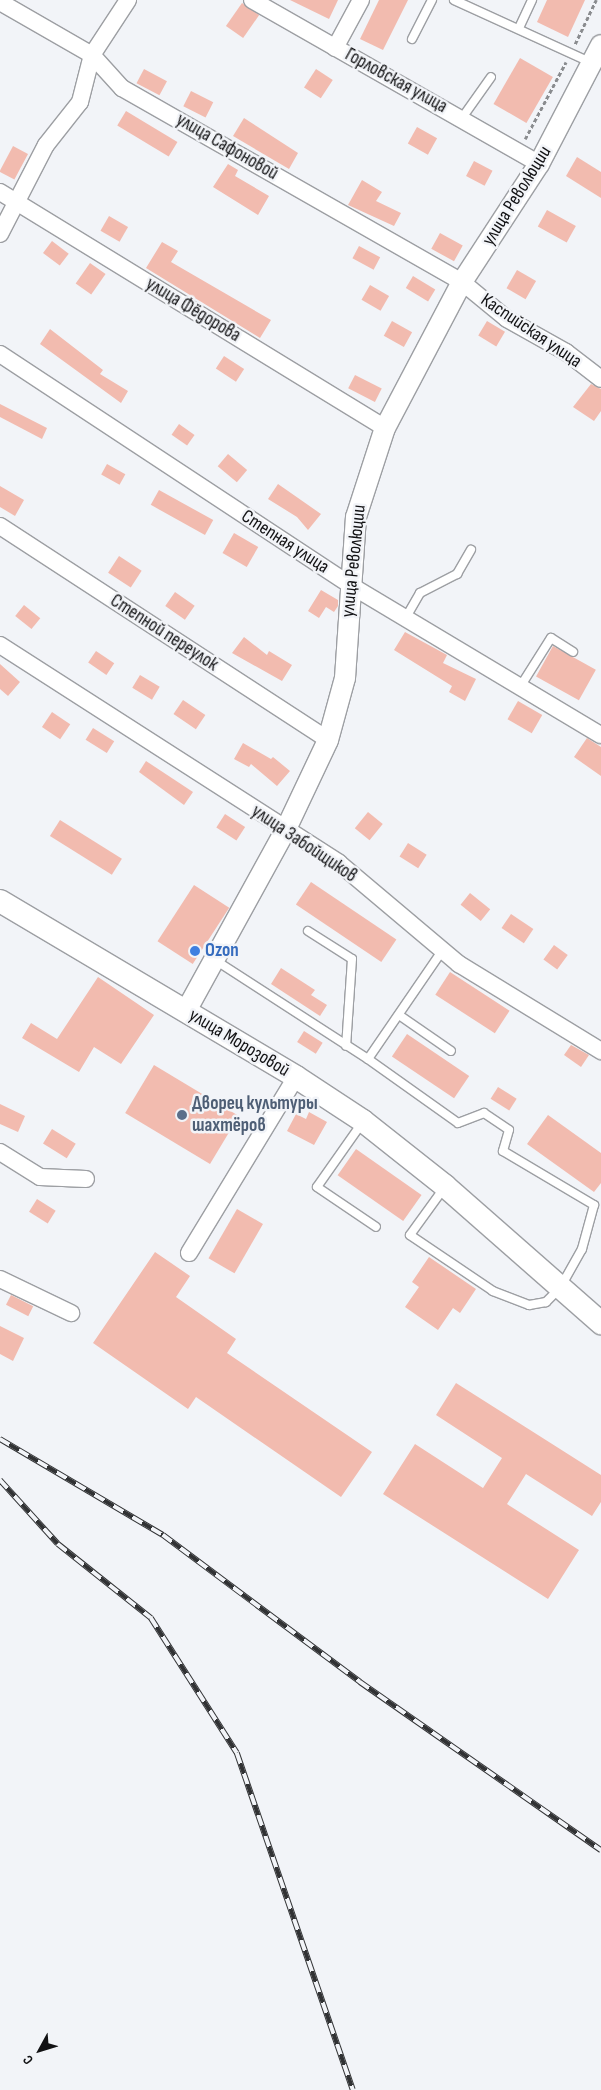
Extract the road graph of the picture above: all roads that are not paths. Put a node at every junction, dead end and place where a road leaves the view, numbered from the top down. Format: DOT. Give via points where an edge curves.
graph roads {
  1 [pos="128,0"];
  2 [pos="252,0"];
  3 [pos="360,0"];
  4 [pos="432,0"];
  5 [pos="454,0"];
  6 [pos="532,0"];
  7 [pos="0,2"];
  8 [pos="519,28"];
  9 [pos="412,39"];
  10 [pos="335,48"];
  11 [pos="597,54"];
  12 [pos="92,55"];
  13 [pos="491,76"];
  14 [pos="462,118"];
  15 [pos="539,164"];
  16 [pos="0,192"];
  17 [pos="18,202"];
  18 [pos="0,234"];
  19 [pos="462,282"];
  20 [pos="0,354"];
  21 [pos="601,379"];
  22 [pos="385,428"];
  23 [pos="0,526"];
  24 [pos="471,550"];
  25 [pos="350,585"];
  26 [pos="406,619"];
  27 [pos="0,645"];
  28 [pos="573,652"];
  29 [pos="520,687"];
  30 [pos="601,735"];
  31 [pos="328,740"];
  32 [pos="286,830"];
  33 [pos="0,901"];
  34 [pos="308,931"];
  35 [pos="442,951"];
  36 [pos="215,960"];
  37 [pos="186,1011"];
  38 [pos="399,1015"];
  39 [pos="346,1046"];
  40 [pos="451,1051"];
  41 [pos="601,1051"];
  42 [pos="368,1059"];
  43 [pos="296,1077"];
  44 [pos="363,1121"];
  45 [pos="0,1152"];
  46 [pos="86,1179"];
  47 [pos="445,1186"];
  48 [pos="376,1227"];
  49 [pos="189,1253"];
  50 [pos="0,1279"];
  51 [pos="560,1288"];
  52 [pos="71,1313"];
  53 [pos="601,1323"];
  1 -- 12 [label="street"];
  2 -- 10 [label="street, Горловская улица"];
  3 -- 10 [label="street"];
  4 -- 9 [label="lane"];
  5 -- 8 [label="lane"];
  6 -- 8 [label="lane"];
  7 -- 12 [label="street, улица Сафоновой"];
  8 -- 11 [label="lane" via="571,53"];
  10 -- 14 [label="street, Горловская улица"];
  11 -- 15 [label="street, улица Революции"];
  12 -- 17 [label="street" via="80,102 46,145"];
  12 -- 19 [label="street, улица Сафоновой" via="122,88"];
  13 -- 14 [label="lane"];
  14 -- 15 [label="street, Горловская улица"];
  15 -- 19 [label="street, улица Революции"];
  16 -- 17 [label="street, улица Фёдорова"];
  17 -- 18 [label="street"];
  17 -- 22 [label="street, улица Фёдорова"];
  19 -- 21 [label="street, Каспийская улица" via="507,319 566,352"];
  19 -- 22 [label="street, улица Революции"];
  20 -- 25 [label="street, Степная улица"];
  22 -- 25 [label="street, улица Революции" via="356,517"];
  23 -- 31 [label="street, Степной переулок"];
  24 -- 26 [label="lane" via="457,574 420,594"];
  25 -- 26 [label="street, Степная улица"];
  25 -- 31 [label="street, улица Революции" via="345,678"];
  26 -- 29 [label="street, Степная улица"];
  27 -- 32 [label="street, улица Забойщиков"];
  28 -- 29 [label="lane" via="550,638"];
  29 -- 30 [label="street, Степная улица"];
  31 -- 32 [label="street, улица Революции"];
  32 -- 35 [label="street, улица Забойщиков" via="339,864"];
  32 -- 36 [label="street, улица Революции"];
  33 -- 37 [label="main road, улица Морозовой"];
  34 -- 39 [label="lane" via="352,959"];
  35 -- 38 [label="lane"];
  35 -- 41 [label="street, улица Забойщиков"];
  36 -- 37 [label="street, улица Революции"];
  36 -- 39 [label="lane"];
  37 -- 43 [label="main road, улица Морозовой"];
  38 -- 40 [label="lane"];
  38 -- 42 [label="lane"];
  39 -- 42 [label="lane"];
  42 -- 51 [label="lane" via="458,1123 484,1113 509,1130 503,1151 594,1205 582,1249"];
  43 -- 44 [label="main road, улица Морозовой"];
  43 -- 49 [label="street"];
  44 -- 47 [label="main road, улица Морозовой"];
  44 -- 48 [label="lane" via="317,1186"];
  45 -- 46 [label="street" via="40,1177"];
  47 -- 51 [label="main road, улица Морозовой"];
  47 -- 51 [label="lane" via="410,1235 493,1291 529,1305 546,1302"];
  50 -- 52 [label="street"];
  51 -- 53 [label="main road, улица Морозовой"];
}
